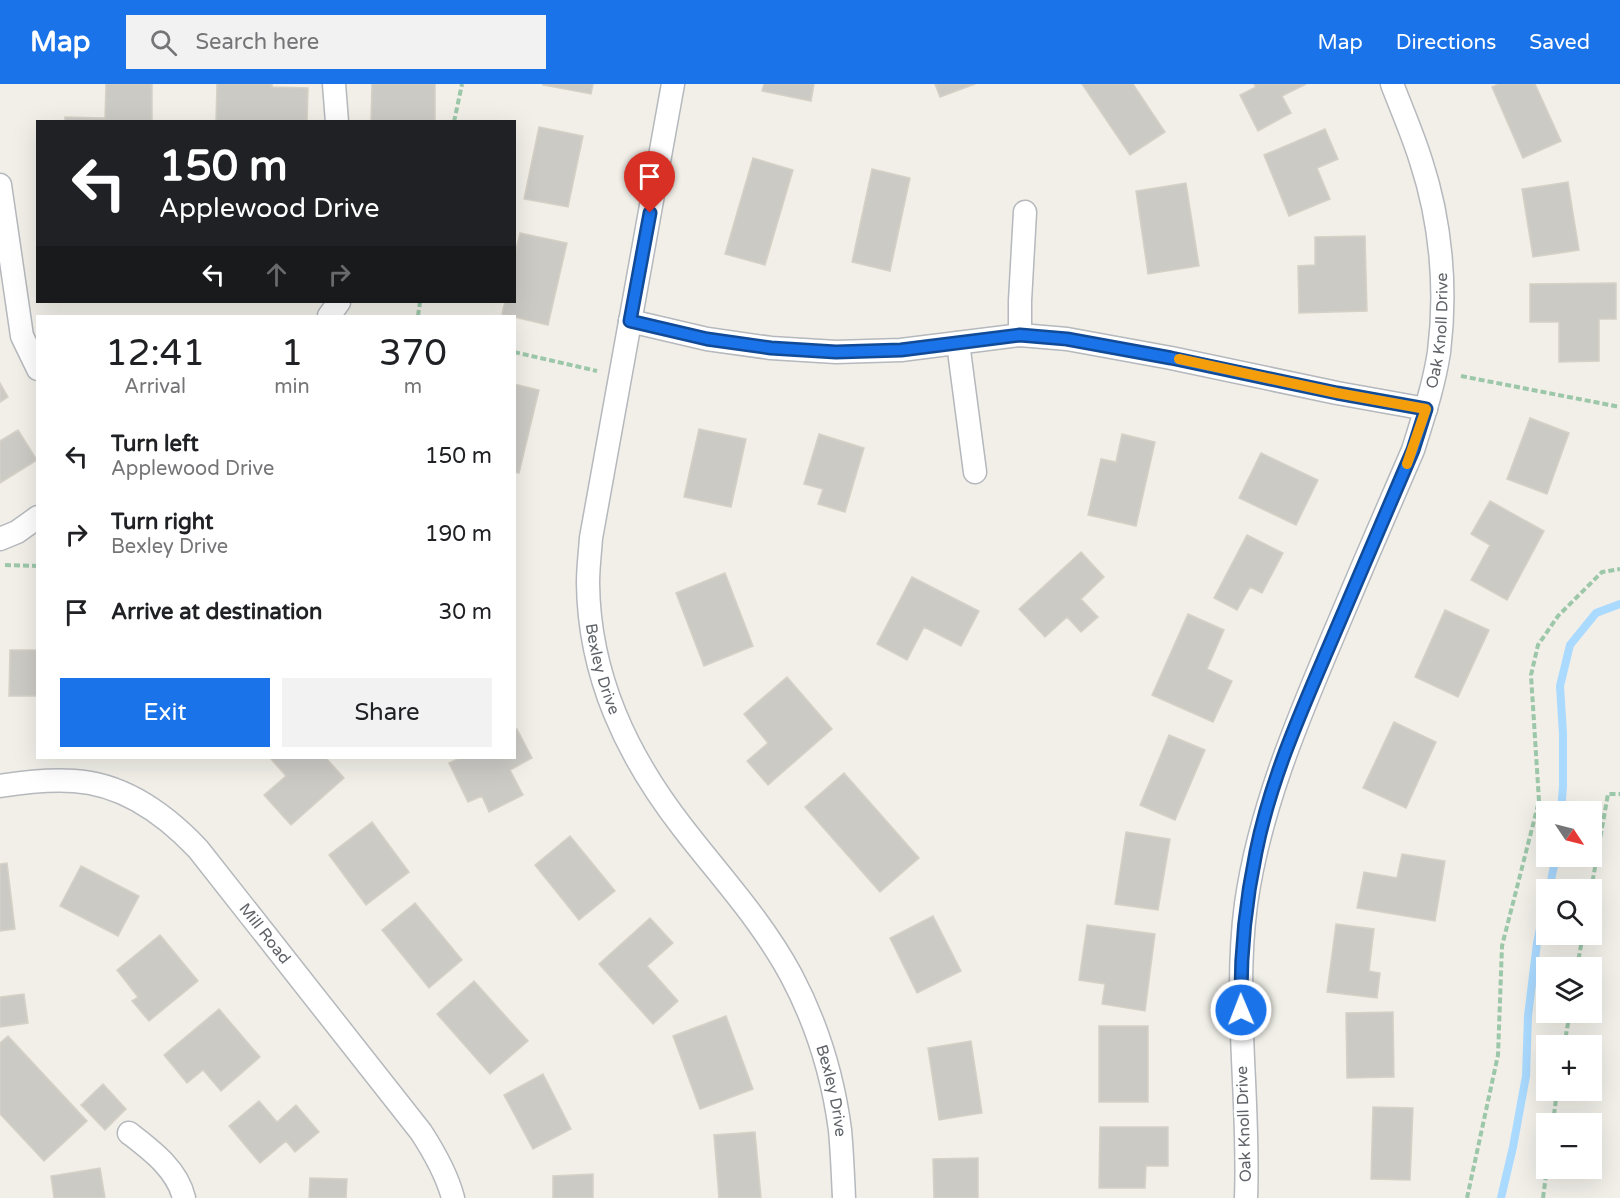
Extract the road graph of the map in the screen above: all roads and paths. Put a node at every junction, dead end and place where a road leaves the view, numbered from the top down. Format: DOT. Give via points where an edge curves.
graph roads {
  1 [pos="334,84"];
  2 [pos="462,84"];
  3 [pos="673,84"];
  4 [pos="1392,84"];
  5 [pos="337,120"];
  6 [pos="454,120"];
  7 [pos="0,185"];
  8 [pos="1025,212"];
  9 [pos="630,321"];
  10 [pos="1020,335"];
  11 [pos="958,343"];
  12 [pos="516,352"];
  13 [pos="36,365"];
  14 [pos="599,371"];
  15 [pos="1457,375"];
  16 [pos="1620,407"];
  17 [pos="1426,409"];
  18 [pos="975,472"];
  19 [pos="36,518"];
  20 [pos="0,539"];
  21 [pos="0,565"];
  22 [pos="36,566"];
  23 [pos="1620,569"];
  24 [pos="0,786"];
  25 [pos="1620,794"];
  26 [pos="1593,879"];
  27 [pos="129,1133"];
  28 [pos="1546,1179"];
  29 [pos="184,1198"];
  30 [pos="453,1198"];
  31 [pos="844,1198"];
  32 [pos="1246,1198"];
  33 [pos="1467,1198"];
  34 [pos="1543,1198"];
  1 -- 5 [label="street"];
  2 -- 6 [label="path"];
  3 -- 9 [label="street, Bexley Drive"];
  4 -- 17 [label="street, Oak Knoll Drive" via="1421,161 1440,246 1443,311 1439,354"];
  7 -- 13 [label="street" via="22,336"];
  8 -- 10 [label="street"];
  9 -- 11 [label="street" via="707,339 771,348 847,352"];
  9 -- 31 [label="street, Bexley Drive" via="591,538 588,583 599,671 632,754 656,792 758,922 791,975 816,1031 833,1090"];
  10 -- 11 [label="street"];
  10 -- 17 [label="street" via="1113,347"];
  11 -- 18 [label="street"];
  12 -- 14 [label="path"];
  15 -- 16 [label="path"];
  17 -- 32 [label="street, Oak Knoll Drive" via="1413,450 1294,728 1256,851 1240,967"];
  19 -- 20 [label="street"];
  21 -- 22 [label="path"];
  23 -- 33 [label="path" via="1602,573 1558,616 1538,645 1531,675 1539,801 1502,946 1498,1054"];
  24 -- 30 [label="street, Mill Road" via="52,780 100,785 143,803 180,830 421,1132"];
  25 -- 26 [label="path" via="1608,794"];
  27 -- 29 [label="street" via="158,1156 174,1175"];
  28 -- 34 [label="path"];
}
